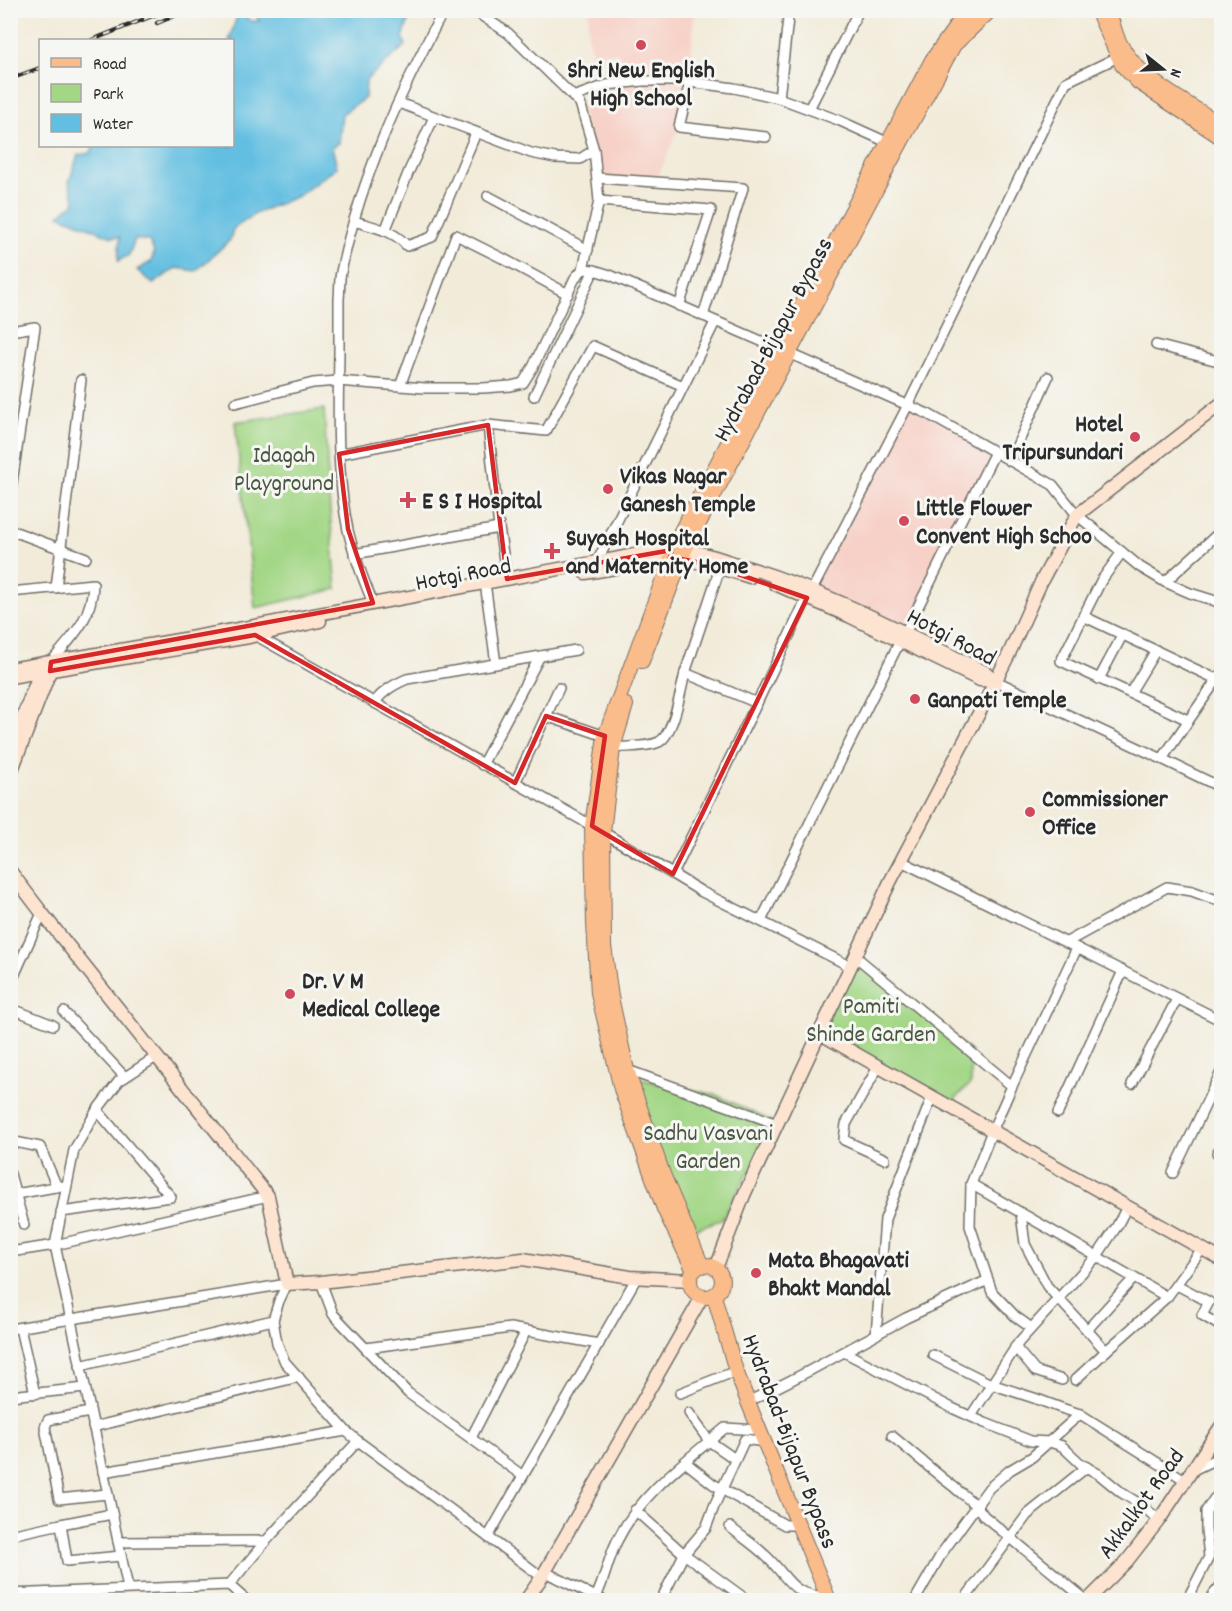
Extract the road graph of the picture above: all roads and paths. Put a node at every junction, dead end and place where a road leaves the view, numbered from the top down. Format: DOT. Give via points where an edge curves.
graph roads {
  1 [pos="444,10"];
  2 [pos="473,10"];
  3 [pos="789,10"];
  4 [pos="859,10"];
  5 [pos="972,10"];
  6 [pos="991,10"];
  7 [pos="1097,10"];
  8 [pos="1108,10"];
  9 [pos="1118,57"];
  10 [pos="690,82"];
  11 [pos="573,97"];
  12 [pos="779,98"];
  13 [pos="399,103"];
  14 [pos="809,109"];
  15 [pos="434,117"];
  16 [pos="1221,125"];
  17 [pos="476,133"];
  18 [pos="766,137"];
  19 [pos="1221,138"];
  20 [pos="889,144"];
  21 [pos="594,150"];
  22 [pos="597,178"];
  23 [pos="488,196"];
  24 [pos="599,201"];
  25 [pos="354,221"];
  26 [pos="385,231"];
  27 [pos="588,250"];
  28 [pos="583,269"];
  29 [pos="594,270"];
  30 [pos="568,294"];
  31 [pos="679,306"];
  32 [pos="703,316"];
  33 [pos="716,322"];
  34 [pos="10,331"];
  35 [pos="1156,345"];
  36 [pos="785,351"];
  37 [pos="1221,362"];
  38 [pos="1048,377"];
  39 [pos="81,380"];
  40 [pos="338,381"];
  41 [pos="400,386"];
  42 [pos="684,386"];
  43 [pos="534,396"];
  44 [pos="235,403"];
  45 [pos="1221,403"];
  46 [pos="908,405"];
  47 [pos="488,425"];
  48 [pos="995,452"];
  49 [pos="339,454"];
  50 [pos="1010,461"];
  51 [pos="10,496"];
  52 [pos="1077,514"];
  53 [pos="499,528"];
  54 [pos="10,530"];
  55 [pos="1221,530"];
  56 [pos="60,549"];
  57 [pos="1122,552"];
  58 [pos="354,554"];
  59 [pos="677,555"];
  60 [pos="86,558"];
  61 [pos="597,562"];
  62 [pos="720,568"];
  63 [pos="507,579"];
  64 [pos="1165,582"];
  65 [pos="56,588"];
  66 [pos="486,590"];
  67 [pos="10,592"];
  68 [pos="810,594"];
  69 [pos="373,603"];
  70 [pos="1221,603"];
  71 [pos="1083,616"];
  72 [pos="1123,634"];
  73 [pos="255,635"];
  74 [pos="902,637"];
  75 [pos="576,650"];
  76 [pos="1156,650"];
  77 [pos="540,656"];
  78 [pos="496,664"];
  79 [pos="46,667"];
  80 [pos="10,669"];
  81 [pos="685,673"];
  82 [pos="1219,675"];
  83 [pos="10,677"];
  84 [pos="1099,679"];
  85 [pos="996,681"];
  86 [pos="559,688"];
  87 [pos="1130,693"];
  88 [pos="375,703"];
  89 [pos="757,703"];
  90 [pos="546,716"];
  91 [pos="1188,720"];
  92 [pos="609,742"];
  93 [pos="10,750"];
  94 [pos="1162,759"];
  95 [pos="482,765"];
  96 [pos="10,776"];
  97 [pos="514,783"];
  98 [pos="1221,788"];
  99 [pos="598,829"];
  100 [pos="901,861"];
  101 [pos="10,871"];
  102 [pos="673,874"];
  103 [pos="1221,902"];
  104 [pos="42,913"];
  105 [pos="761,921"];
  106 [pos="1067,942"];
  107 [pos="1077,948"];
  108 [pos="853,961"];
  109 [pos="1123,971"];
  110 [pos="10,985"];
  111 [pos="1177,999"];
  112 [pos="10,1008"];
  113 [pos="64,1012"];
  114 [pos="1221,1021"];
  115 [pos="53,1025"];
  116 [pos="819,1033"];
  117 [pos="156,1056"];
  118 [pos="878,1066"];
  119 [pos="627,1070"];
  120 [pos="1221,1070"];
  121 [pos="126,1077"];
  122 [pos="1132,1084"];
  123 [pos="1012,1086"];
  124 [pos="932,1097"];
  125 [pos="97,1110"];
  126 [pos="1058,1113"];
  127 [pos="777,1124"];
  128 [pos="992,1131"];
  129 [pos="10,1141"];
  130 [pos="885,1159"];
  131 [pos="1173,1173"];
  132 [pos="10,1174"];
  133 [pos="971,1184"];
  134 [pos="62,1186"];
  135 [pos="13,1194"];
  136 [pos="268,1196"];
  137 [pos="1127,1207"];
  138 [pos="61,1212"];
  139 [pos="1021,1214"];
  140 [pos="24,1225"];
  141 [pos="55,1245"];
  142 [pos="1202,1249"];
  143 [pos="10,1252"];
  144 [pos="1097,1256"];
  145 [pos="1221,1260"];
  146 [pos="700,1271"];
  147 [pos="637,1277"];
  148 [pos="1134,1278"];
  149 [pos="988,1280"];
  150 [pos="321,1282"];
  151 [pos="287,1284"];
  152 [pos="1177,1285"];
  153 [pos="708,1296"];
  154 [pos="1167,1297"];
  155 [pos="1058,1298"];
  156 [pos="71,1320"];
  157 [pos="273,1320"];
  158 [pos="1030,1327"];
  159 [pos="1221,1327"];
  160 [pos="15,1329"];
  161 [pos="1087,1330"];
  162 [pos="526,1331"];
  163 [pos="876,1335"];
  164 [pos="599,1344"];
  165 [pos="1016,1347"];
  166 [pos="366,1348"];
  167 [pos="1106,1351"];
  168 [pos="844,1352"];
  169 [pos="933,1355"];
  170 [pos="80,1366"];
  171 [pos="736,1371"];
  172 [pos="299,1377"];
  173 [pos="1062,1380"];
  174 [pos="1075,1380"];
  175 [pos="991,1384"];
  176 [pos="85,1388"];
  177 [pos="680,1393"];
  178 [pos="34,1394"];
  179 [pos="10,1396"];
  180 [pos="748,1402"];
  181 [pos="90,1412"];
  182 [pos="689,1413"];
  183 [pos="1080,1414"];
  184 [pos="971,1416"];
  185 [pos="1221,1425"];
  186 [pos="93,1427"];
  187 [pos="346,1431"];
  188 [pos="761,1436"];
  189 [pos="892,1436"];
  190 [pos="471,1438"];
  191 [pos="358,1441"];
  192 [pos="710,1441"];
  193 [pos="1050,1442"];
  194 [pos="1221,1456"];
  195 [pos="735,1459"];
  196 [pos="685,1462"];
  197 [pos="1087,1467"];
  198 [pos="103,1472"];
  199 [pos="523,1476"];
  200 [pos="1188,1476"];
  201 [pos="722,1488"];
  202 [pos="1221,1492"];
  203 [pos="107,1494"];
  204 [pos="977,1505"];
  205 [pos="635,1510"];
  206 [pos="112,1514"];
  207 [pos="1159,1520"];
  208 [pos="61,1524"];
  209 [pos="798,1525"];
  210 [pos="730,1527"];
  211 [pos="10,1534"];
  212 [pos="488,1537"];
  213 [pos="1011,1537"];
  214 [pos="266,1540"];
  215 [pos="118,1542"];
  216 [pos="684,1554"];
  217 [pos="121,1556"];
  218 [pos="544,1574"];
  219 [pos="1221,1584"];
  220 [pos="229,1586"];
  221 [pos="128,1588"];
  222 [pos="12,1596"];
  223 [pos="598,1599"];
  224 [pos="828,1599"];
  225 [pos="246,1600"];
  226 [pos="526,1600"];
  227 [pos="661,1600"];
  228 [pos="747,1600"];
  229 [pos="915,1600"];
  230 [pos="964,1600"];
  231 [pos="1087,1600"];
  232 [pos="1187,1600"];
  233 [pos="1209,1600"];
  1 -- 13 [label="street"];
  2 -- 11 [label="street" via="508,33"];
  3 -- 12 [label="street"];
  4 -- 14 [label="street"];
  5 -- 20 [label="main road" via="932,60"];
  6 -- 36 [label="main road, Hydrabad-Bijapur Bypass" via="954,45"];
  7 -- 9 [label="main road"];
  8 -- 16 [label="main road" via="1117,38 1139,70"];
  9 -- 19 [label="main road" via="1138,82"];
  9 -- 46 [label="street" via="1066,82"];
  10 -- 11 [label="street" via="607,85"];
  10 -- 12 [label="street"];
  10 -- 18 [label="street" via="679,127"];
  11 -- 21 [label="street" via="580,103"];
  12 -- 14 [label="street"];
  13 -- 15 [label="street"];
  13 -- 25 [label="street"];
  14 -- 20 [label="street"];
  15 -- 17 [label="street"];
  15 -- 26 [label="street"];
  17 -- 21 [label="street" via="555,158 580,159"];
  17 -- 26 [label="street" via="432,237 407,246"];
  20 -- 36 [label="main road"];
  21 -- 22 [label="street"];
  22 -- 24 [label="street"];
  22 -- 32 [label="street" via="743,188"];
  23 -- 27 [label="street"];
  24 -- 27 [label="street"];
  24 -- 31 [label="street" via="711,210"];
  25 -- 26 [label="street"];
  25 -- 40 [label="street" via="340,276"];
  27 -- 28 [label="street"];
  28 -- 29 [label="street"];
  28 -- 30 [label="street"];
  29 -- 31 [label="street"];
  29 -- 43 [label="street"];
  30 -- 41 [label="street" via="523,383 483,388"];
  30 -- 41 [label="street" via="456,235"];
  31 -- 32 [label="street"];
  32 -- 33 [label="street"];
  33 -- 36 [label="street"];
  33 -- 42 [label="street"];
  34 -- 51 [label="street" via="35,327"];
  35 -- 37 [label="street"];
  36 -- 46 [label="street"];
  36 -- 59 [label="main road, Hydrabad-Bijapur Bypass"];
  38 -- 50 [label="street"];
  39 -- 56 [label="street"];
  40 -- 41 [label="street"];
  40 -- 44 [label="street" via="313,383"];
  40 -- 49 [label="street"];
  42 -- 47 [label="street" via="593,346 546,431"];
  42 -- 61 [label="street"];
  45 -- 52 [label="main road"];
  46 -- 48 [label="street"];
  46 -- 68 [label="street"];
  47 -- 49 [label="street"];
  47 -- 53 [label="street"];
  48 -- 50 [label="street"];
  48 -- 74 [label="street"];
  49 -- 58 [label="street"];
  50 -- 52 [label="street" via="1053,485"];
  52 -- 57 [label="street"];
  52 -- 85 [label="main road"];
  53 -- 58 [label="street"];
  53 -- 63 [label="street"];
  54 -- 56 [label="street"];
  55 -- 64 [label="street"];
  56 -- 60 [label="street"];
  56 -- 65 [label="street"];
  57 -- 64 [label="street"];
  57 -- 71 [label="street"];
  58 -- 69 [label="street"];
  59 -- 61 [label="main road, Hotgi Road"];
  59 -- 62 [label="main road, Hotgi Road"];
  59 -- 66 [label="main road, Hotgi Road"];
  59 -- 68 [label="main road, Hotgi Road" via="713,557 782,578"];
  59 -- 92 [label="main road, Hydrabad-Bijapur Bypass"];
  61 -- 63 [label="main road, Hotgi Road"];
  62 -- 68 [label="main road, Hotgi Road"];
  62 -- 81 [label="street"];
  63 -- 69 [label="main road, Hotgi Road"];
  64 -- 70 [label="street"];
  65 -- 67 [label="street"];
  65 -- 79 [label="street" via="93,584 93,600 72,638"];
  66 -- 73 [label="main road, Hotgi Road"];
  66 -- 78 [label="street"];
  68 -- 74 [label="main road, Hotgi Road"];
  68 -- 89 [label="street"];
  69 -- 79 [label="main road, Hotgi Road"];
  71 -- 72 [label="street"];
  71 -- 84 [label="street" via="1061,661"];
  72 -- 76 [label="street"];
  72 -- 84 [label="street"];
  73 -- 79 [label="main road, Hotgi Road"];
  73 -- 88 [label="street"];
  74 -- 85 [label="main road, Hotgi Road" via="980,680"];
  74 -- 105 [label="street"];
  75 -- 77 [label="street"];
  76 -- 82 [label="street"];
  76 -- 87 [label="street"];
  77 -- 78 [label="street"];
  77 -- 95 [label="street"];
  78 -- 88 [label="street" via="407,679 394,684"];
  79 -- 80 [label="main road, Hotgi Road"];
  79 -- 83 [label="main road, Hotgi Road"];
  79 -- 93 [label="main road"];
  79 -- 96 [label="main road"];
  81 -- 89 [label="street"];
  81 -- 92 [label="street" via="672,724 662,740 653,744"];
  82 -- 91 [label="street"];
  84 -- 87 [label="street"];
  85 -- 94 [label="street"];
  85 -- 100 [label="main road"];
  86 -- 90 [label="street"];
  87 -- 91 [label="street"];
  88 -- 95 [label="street"];
  89 -- 102 [label="street"];
  90 -- 92 [label="street"];
  90 -- 97 [label="street"];
  91 -- 94 [label="street"];
  92 -- 99 [label="main road, Hydrabad-Bijapur Bypass"];
  94 -- 98 [label="street"];
  95 -- 97 [label="street"];
  97 -- 99 [label="street"];
  99 -- 102 [label="street"];
  99 -- 119 [label="main road, Hydrabad-Bijapur Bypass" via="604,946"];
  99 -- 146 [label="main road" via="594,923 598,993 621,1089 664,1209"];
  100 -- 106 [label="street"];
  100 -- 108 [label="main road"];
  101 -- 104 [label="main road"];
  102 -- 105 [label="street"];
  103 -- 106 [label="street" via="1167,887"];
  104 -- 110 [label="street"];
  104 -- 117 [label="main road"];
  105 -- 108 [label="street"];
  106 -- 107 [label="street"];
  107 -- 109 [label="street"];
  107 -- 123 [label="street"];
  108 -- 116 [label="main road"];
  108 -- 123 [label="street"];
  109 -- 111 [label="street"];
  109 -- 126 [label="street"];
  111 -- 114 [label="street"];
  111 -- 122 [label="street"];
  112 -- 115 [label="street"];
  113 -- 121 [label="street"];
  116 -- 118 [label="main road"];
  116 -- 127 [label="main road"];
  117 -- 121 [label="street"];
  117 -- 136 [label="main road"];
  118 -- 124 [label="main road"];
  118 -- 130 [label="street" via="846,1124 844,1140"];
  119 -- 127 [label="street"];
  119 -- 146 [label="main road, Hydrabad-Bijapur Bypass"];
  120 -- 131 [label="street"];
  121 -- 125 [label="street"];
  123 -- 128 [label="street"];
  124 -- 128 [label="main road"];
  124 -- 163 [label="street" via="885,1219"];
  125 -- 134 [label="street" via="74,1150"];
  125 -- 138 [label="street" via="171,1197"];
  127 -- 146 [label="main road" via="744,1196"];
  128 -- 133 [label="street"];
  128 -- 137 [label="main road"];
  129 -- 134 [label="street" via="40,1147"];
  132 -- 135 [label="street"];
  133 -- 139 [label="street"];
  133 -- 149 [label="street" via="970,1226"];
  134 -- 135 [label="street"];
  134 -- 138 [label="street"];
  135 -- 140 [label="street"];
  136 -- 141 [label="street"];
  136 -- 151 [label="main road"];
  137 -- 142 [label="main road"];
  137 -- 144 [label="street"];
  138 -- 141 [label="street"];
  139 -- 144 [label="street"];
  139 -- 155 [label="street" via="1025,1244 1047,1286"];
  141 -- 143 [label="street"];
  141 -- 156 [label="street"];
  142 -- 145 [label="main road"];
  142 -- 152 [label="street"];
  144 -- 148 [label="street"];
  144 -- 155 [label="street"];
  146 -- 147 [label="main road"];
  146 -- 153 [label="main road" via="693,1291"];
  146 -- 153 [label="main road" via="722,1277 721,1288"];
  147 -- 150 [label="main road" via="523,1259"];
  147 -- 164 [label="street"];
  148 -- 154 [label="street"];
  148 -- 161 [label="street"];
  149 -- 158 [label="street" via="992,1292"];
  149 -- 163 [label="street"];
  150 -- 151 [label="main road"];
  150 -- 166 [label="street" via="333,1314"];
  151 -- 156 [label="street"];
  151 -- 157 [label="street"];
  152 -- 154 [label="street"];
  152 -- 159 [label="street" via="1209,1302 1202,1315"];
  153 -- 171 [label="main road, Hydrabad-Bijapur Bypass"];
  153 -- 218 [label="main road"];
  154 -- 167 [label="street"];
  155 -- 158 [label="street"];
  155 -- 161 [label="street"];
  156 -- 160 [label="street"];
  156 -- 170 [label="street"];
  157 -- 170 [label="street"];
  157 -- 172 [label="street" via="285,1362"];
  158 -- 165 [label="street"];
  160 -- 178 [label="street"];
  161 -- 167 [label="street"];
  162 -- 164 [label="street"];
  162 -- 166 [label="street" via="510,1328"];
  162 -- 190 [label="street"];
  163 -- 168 [label="street"];
  164 -- 199 [label="street"];
  165 -- 173 [label="street" via="1035,1371"];
  165 -- 175 [label="street"];
  166 -- 190 [label="street" via="408,1392"];
  167 -- 174 [label="street"];
  168 -- 180 [label="street"];
  168 -- 184 [label="street"];
  169 -- 175 [label="street"];
  170 -- 176 [label="street"];
  171 -- 177 [label="street"];
  171 -- 180 [label="main road, Hydrabad-Bijapur Bypass"];
  172 -- 186 [label="street"];
  172 -- 187 [label="street"];
  175 -- 183 [label="street"];
  175 -- 184 [label="street"];
  176 -- 178 [label="street"];
  176 -- 181 [label="street"];
  178 -- 179 [label="street"];
  180 -- 188 [label="main road, Hydrabad-Bijapur Bypass"];
  181 -- 186 [label="street"];
  181 -- 203 [label="street" via="48,1420 45,1427 59,1499"];
  182 -- 192 [label="street"];
  183 -- 193 [label="street"];
  183 -- 200 [label="street"];
  184 -- 193 [label="street" via="1031,1441"];
  185 -- 200 [label="main road, Akkalkot Road"];
  186 -- 198 [label="street"];
  187 -- 191 [label="street"];
  187 -- 198 [label="street"];
  188 -- 192 [label="street" via="725,1428"];
  188 -- 195 [label="street" via="745,1439"];
  188 -- 209 [label="main road, Hydrabad-Bijapur Bypass"];
  189 -- 204 [label="street"];
  190 -- 199 [label="street"];
  191 -- 212 [label="street"];
  191 -- 214 [label="street"];
  192 -- 195 [label="street"];
  192 -- 196 [label="street"];
  193 -- 197 [label="street" via="1062,1446"];
  193 -- 204 [label="street" via="989,1488"];
  194 -- 200 [label="street"];
  195 -- 201 [label="street"];
  196 -- 201 [label="street"];
  196 -- 205 [label="street"];
  197 -- 207 [label="street"];
  197 -- 213 [label="street" via="1027,1515"];
  198 -- 203 [label="street"];
  199 -- 212 [label="street"];
  200 -- 207 [label="main road, Akkalkot Road"];
  201 -- 209 [label="street" via="785,1525"];
  201 -- 216 [label="street" via="706,1528"];
  202 -- 232 [label="street" via="1206,1511 1209,1557"];
  203 -- 206 [label="street"];
  204 -- 213 [label="street" via="984,1516"];
  204 -- 229 [label="street" via="942,1553"];
  205 -- 216 [label="street"];
  205 -- 223 [label="street" via="616,1542"];
  206 -- 208 [label="street"];
  206 -- 215 [label="street"];
  207 -- 231 [label="main road, Akkalkot Road" via="1127,1561"];
  208 -- 211 [label="street"];
  208 -- 217 [label="street" via="66,1561"];
  209 -- 224 [label="main road, Hydrabad-Bijapur Bypass"];
  210 -- 224 [label="street" via="776,1565 798,1591"];
  212 -- 218 [label="street"];
  213 -- 230 [label="street"];
  213 -- 231 [label="street"];
  214 -- 215 [label="street"];
  214 -- 220 [label="street"];
  215 -- 217 [label="street"];
  216 -- 227 [label="street"];
  216 -- 228 [label="street"];
  217 -- 221 [label="street"];
  218 -- 223 [label="street"];
  218 -- 226 [label="main road"];
  219 -- 233 [label="street"];
  220 -- 221 [label="street"];
  220 -- 225 [label="street"];
  221 -- 222 [label="street"];
}
